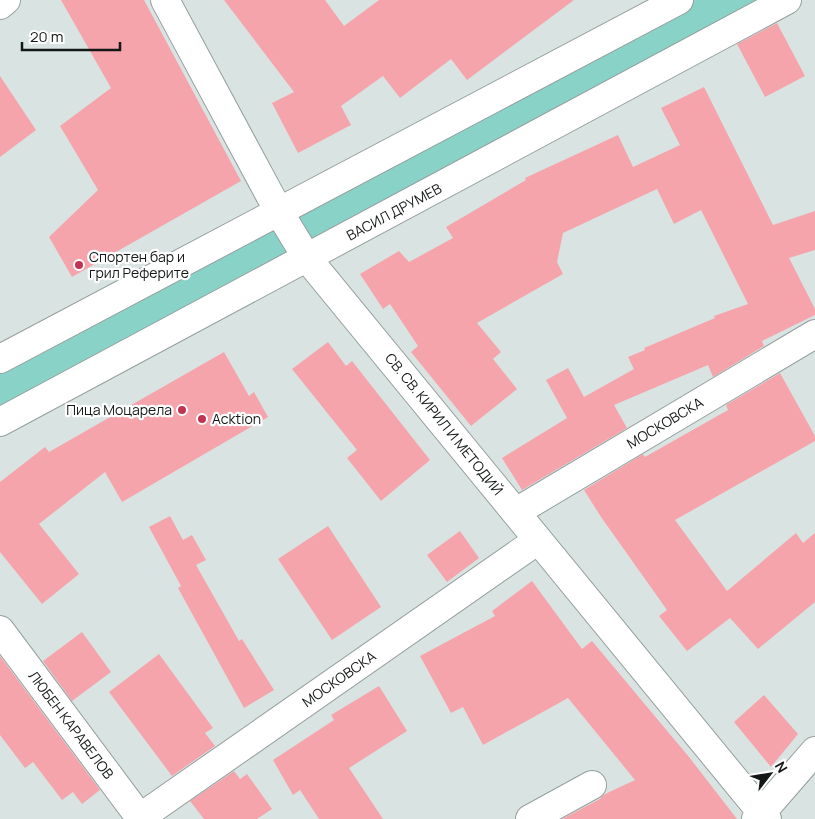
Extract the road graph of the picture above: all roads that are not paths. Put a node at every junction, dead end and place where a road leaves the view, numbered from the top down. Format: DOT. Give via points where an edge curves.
graph roads {
  1 [pos="6,0"];
  2 [pos="164,0"];
  3 [pos="679,0"];
  4 [pos="787,0"];
  5 [pos="0,5"];
  6 [pos="279,212"];
  7 [pos="307,258"];
  8 [pos="815,334"];
  9 [pos="0,359"];
  10 [pos="0,422"];
  11 [pos="516,512"];
  12 [pos="538,540"];
  13 [pos="0,630"];
  14 [pos="815,751"];
  15 [pos="592,784"];
  16 [pos="761,817"];
  17 [pos="140,819"];
  18 [pos="530,819"];
  1 -- 5 [label="street"];
  2 -- 6 [label="street, СВ. СВ. КИРИЛ И МЕТОДИЙ"];
  3 -- 6 [label="street"];
  4 -- 7 [label="street, ВАСИЛ ДРУМЕВ"];
  6 -- 7 [label="street, СВ. СВ. КИРИЛ И МЕТОДИЙ"];
  6 -- 9 [label="street"];
  7 -- 10 [label="street, ВАСИЛ ДРУМЕВ"];
  7 -- 11 [label="street, СВ. СВ. КИРИЛ И МЕТОДИЙ"];
  8 -- 11 [label="street, МОСКОВСКА"];
  11 -- 12 [label="street, СВ. СВ. КИРИЛ И МЕТОДИЙ"];
  12 -- 16 [label="street, СВ. СВ. КИРИЛ И МЕТОДИЙ"];
  12 -- 17 [label="street, МОСКОВСКА"];
  13 -- 17 [label="street, ЛЮБЕН КАРАВЕЛОВ"];
  14 -- 16 [label="street"];
  15 -- 18 [label="street"];
}
